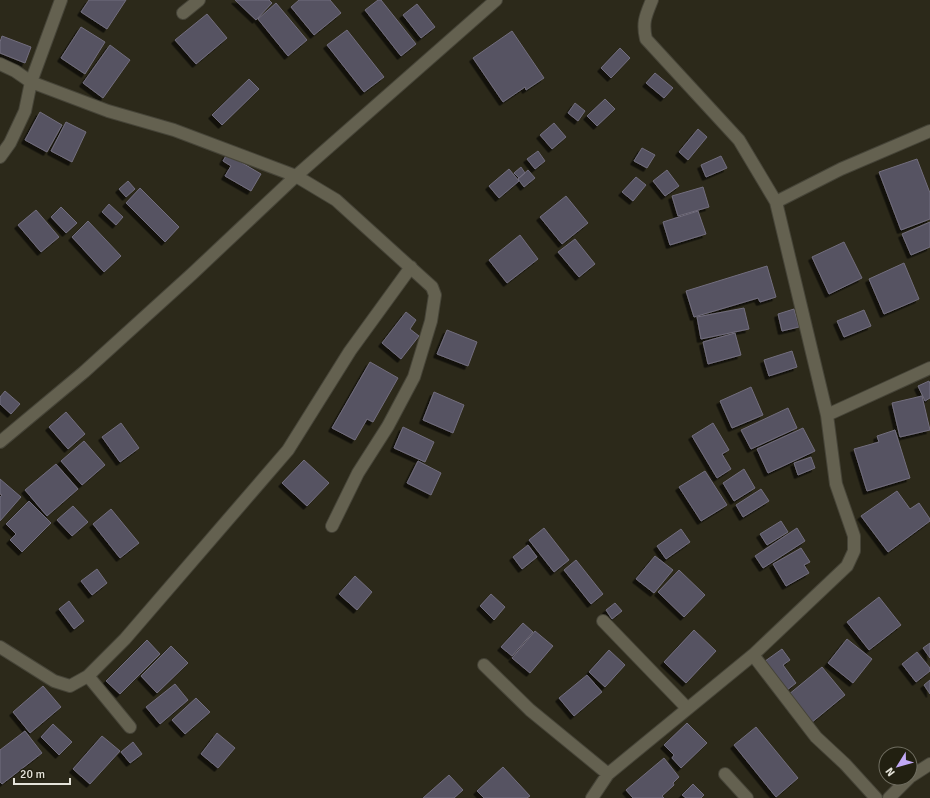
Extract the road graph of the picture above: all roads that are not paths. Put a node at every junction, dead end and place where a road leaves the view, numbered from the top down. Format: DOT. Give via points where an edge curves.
graph roads {
  1 [pos="61,0"];
  2 [pos="199,0"];
  3 [pos="496,0"];
  4 [pos="652,0"];
  5 [pos="183,13"];
  6 [pos="0,64"];
  7 [pos="32,82"];
  8 [pos="930,131"];
  9 [pos="0,157"];
  10 [pos="296,176"];
  11 [pos="776,202"];
  12 [pos="411,267"];
  13 [pos="930,368"];
  14 [pos="827,415"];
  15 [pos="0,442"];
  16 [pos="332,526"];
  17 [pos="602,621"];
  18 [pos="0,647"];
  19 [pos="753,655"];
  20 [pos="484,665"];
  21 [pos="88,676"];
  22 [pos="687,708"];
  23 [pos="130,727"];
  24 [pos="930,764"];
  25 [pos="918,772"];
  26 [pos="608,774"];
  27 [pos="724,774"];
  28 [pos="902,786"];
  29 [pos="592,798"];
  30 [pos="747,798"];
  31 [pos="876,798"];
  32 [pos="889,798"];
  1 -- 7 [label="street"];
  2 -- 5 [label="street"];
  3 -- 10 [label="street"];
  4 -- 11 [label="street" via="643,29 646,39 739,140"];
  6 -- 7 [label="street"];
  7 -- 9 [label="street" via="25,111 10,143"];
  7 -- 10 [label="street" via="108,111 174,130"];
  8 -- 11 [label="street" via="842,169"];
  10 -- 12 [label="street" via="336,200"];
  10 -- 15 [label="street" via="84,372"];
  11 -- 14 [label="street"];
  12 -- 16 [label="street" via="432,287 435,295 431,321 414,377 388,426 358,473"];
  12 -- 21 [label="street" via="350,351 288,450 125,638"];
  13 -- 14 [label="street"];
  14 -- 19 [label="street" via="836,484 854,536 854,551 847,566"];
  17 -- 22 [label="street"];
  18 -- 21 [label="street" via="54,681 70,686"];
  19 -- 22 [label="street"];
  19 -- 31 [label="street" via="816,737"];
  20 -- 26 [label="street" via="530,710"];
  21 -- 23 [label="street"];
  22 -- 26 [label="street"];
  24 -- 25 [label="street"];
  26 -- 29 [label="street"];
  27 -- 30 [label="street"];
  28 -- 32 [label="street"];
}
